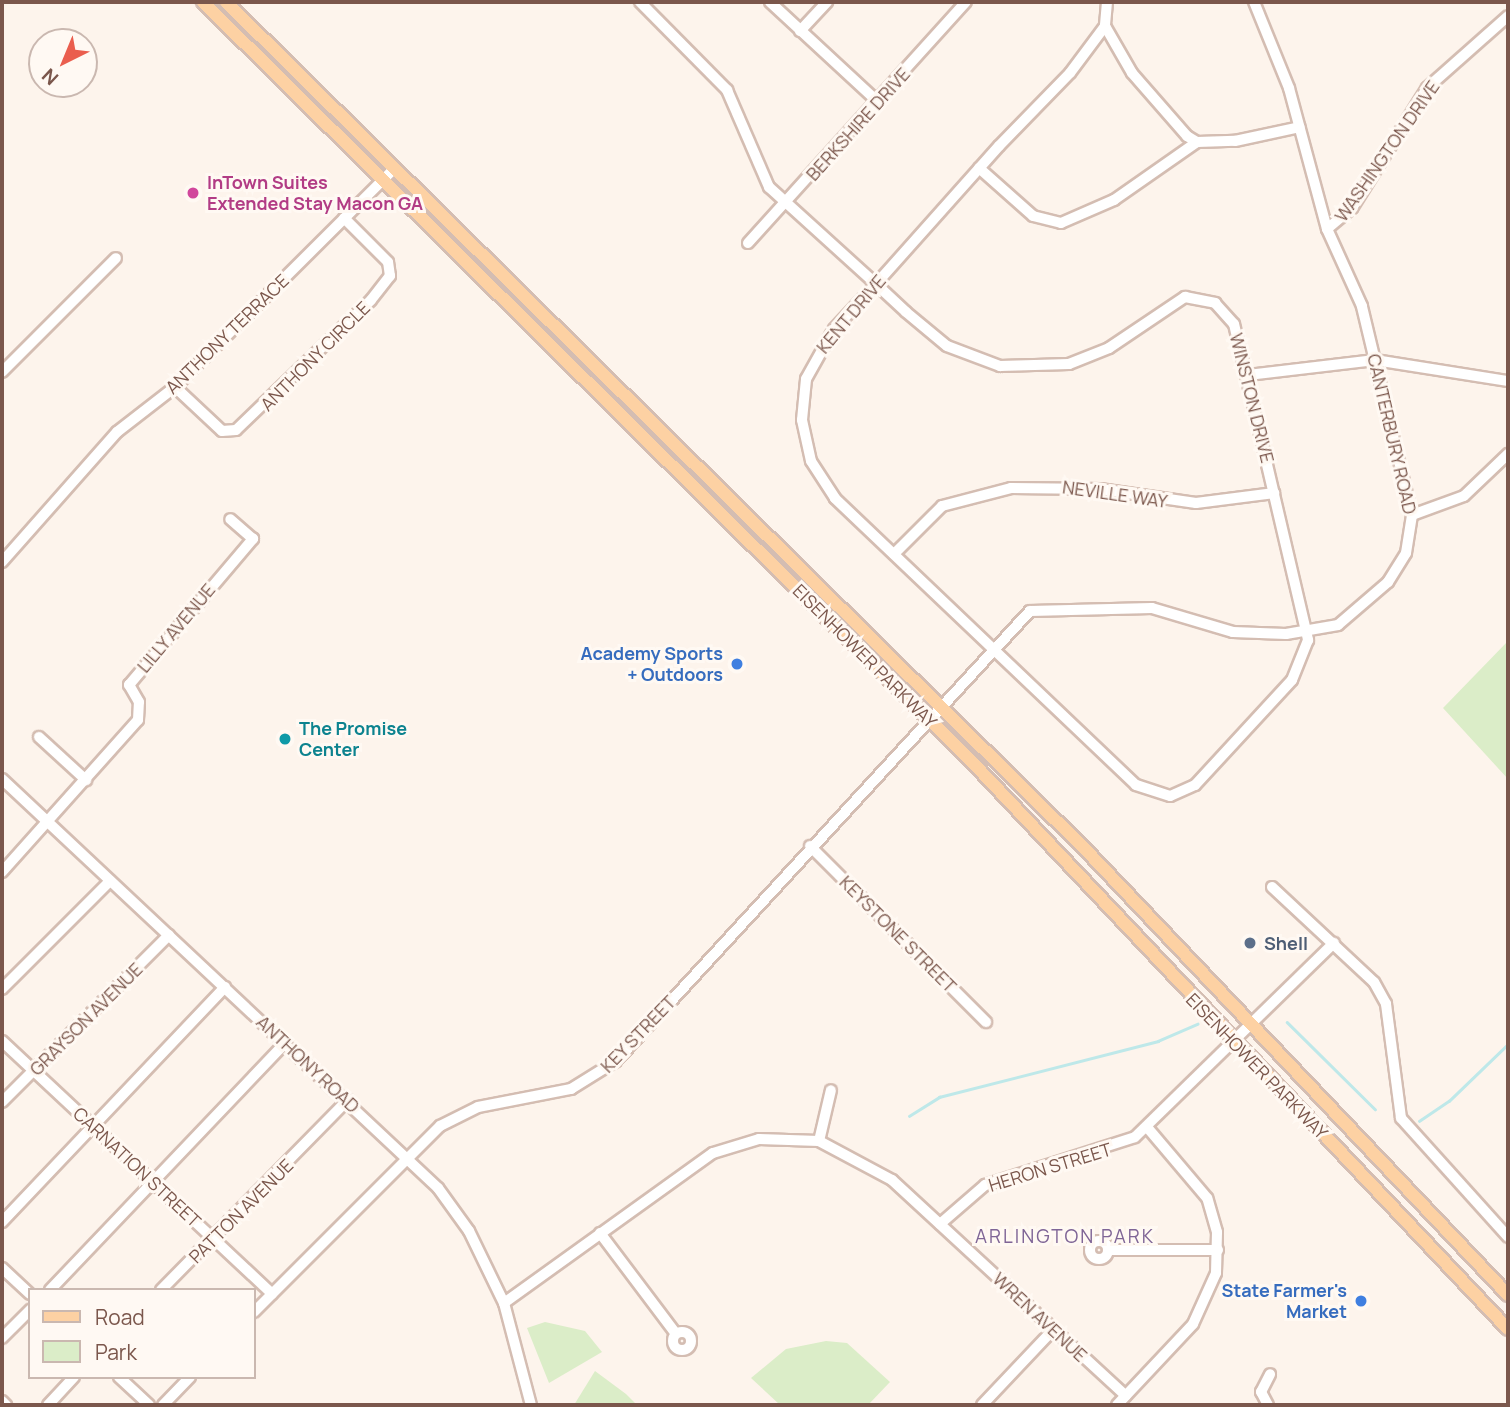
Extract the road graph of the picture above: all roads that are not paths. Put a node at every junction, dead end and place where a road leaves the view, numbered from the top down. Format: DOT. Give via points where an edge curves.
graph roads {
  1 [pos="203,2"];
  2 [pos="226,2"];
  3 [pos="640,2"];
  4 [pos="770,2"];
  5 [pos="827,2"];
  6 [pos="966,2"];
  7 [pos="1107,2"];
  8 [pos="1254,2"];
  9 [pos="1508,16"];
  10 [pos="1105,26"];
  11 [pos="800,32"];
  12 [pos="878,102"];
  13 [pos="1300,127"];
  14 [pos="1197,142"];
  15 [pos="395,168"];
  16 [pos="979,168"];
  17 [pos="383,177"];
  18 [pos="787,203"];
  19 [pos="344,218"];
  20 [pos="1327,229"];
  21 [pos="748,243"];
  22 [pos="116,258"];
  23 [pos="876,284"];
  24 [pos="1375,360"];
  25 [pos="2,372"];
  26 [pos="1248,375"];
  27 [pos="1508,381"];
  28 [pos="176,387"];
  29 [pos="1508,454"];
  30 [pos="1274,493"];
  31 [pos="1412,515"];
  32 [pos="230,519"];
  33 [pos="894,554"];
  34 [pos="2,562"];
  35 [pos="1305,631"];
  36 [pos="992,648"];
  37 [pos="940,704"];
  38 [pos="927,716"];
  39 [pos="39,737"];
  40 [pos="2,779"];
  41 [pos="86,780"];
  42 [pos="49,823"];
  43 [pos="810,846"];
  44 [pos="2,872"];
  45 [pos="110,881"];
  46 [pos="1272,887"];
  47 [pos="169,935"];
  48 [pos="1335,943"];
  49 [pos="225,987"];
  50 [pos="2,989"];
  51 [pos="986,1022"];
  52 [pos="1252,1025"];
  53 [pos="2,1041"];
  54 [pos="285,1043"];
  55 [pos="1235,1043"];
  56 [pos="34,1071"];
  57 [pos="831,1090"];
  58 [pos="348,1100"];
  59 [pos="2,1102"];
  60 [pos="94,1126"];
  61 [pos="1147,1127"];
  62 [pos="819,1141"];
  63 [pos="407,1156"];
  64 [pos="152,1182"];
  65 [pos="2,1222"];
  66 [pos="940,1224"];
  67 [pos="600,1234"];
  68 [pos="1508,1237"];
  69 [pos="212,1238"];
  70 [pos="1108,1250"];
  71 [pos="1218,1250"];
  72 [pos="2,1268"];
  73 [pos="52,1288"];
  74 [pos="164,1288"];
  75 [pos="28,1292"];
  76 [pos="272,1294"];
  77 [pos="1508,1295"];
  78 [pos="504,1303"];
  79 [pos="256,1310"];
  80 [pos="28,1312"];
  81 [pos="1508,1329"];
  82 [pos="1053,1330"];
  83 [pos="676,1334"];
  84 [pos="2,1338"];
  85 [pos="1270,1374"];
  86 [pos="72,1379"];
  87 [pos="121,1379"];
  88 [pos="188,1379"];
  89 [pos="1126,1396"];
  90 [pos="2,1401"];
  91 [pos="6,1405"];
  92 [pos="48,1405"];
  93 [pos="149,1405"];
  94 [pos="163,1405"];
  95 [pos="531,1405"];
  96 [pos="982,1405"];
  97 [pos="1117,1405"];
  98 [pos="1268,1405"];
  1 -- 17 [label="main road, EISENHOWER PARKWAY"];
  2 -- 15 [label="main road, EISENHOWER PARKWAY"];
  3 -- 18 [label="street, WINSTON DRIVE" via="727,90 762,178"];
  4 -- 11 [label="street"];
  5 -- 11 [label="street"];
  6 -- 12 [label="street, BERKSHIRE DRIVE"];
  7 -- 10 [label="street"];
  8 -- 13 [label="street, CANTERBURY ROAD"];
  9 -- 20 [label="street, WASHINGTON DRIVE" via="1478,36 1427,89 1352,208"];
  10 -- 14 [label="street" via="1149,95"];
  10 -- 16 [label="street, KENT DRIVE" via="1070,73"];
  11 -- 12 [label="street"];
  12 -- 18 [label="street, BERKSHIRE DRIVE"];
  13 -- 14 [label="street"];
  13 -- 20 [label="street, CANTERBURY ROAD"];
  14 -- 16 [label="street" via="1114,200 1061,223 1033,216"];
  15 -- 17 [label="street, ANTHONY TERRACE"];
  15 -- 37 [label="main road, EISENHOWER PARKWAY"];
  16 -- 23 [label="street, KENT DRIVE"];
  17 -- 19 [label="street, ANTHONY TERRACE"];
  17 -- 38 [label="main road, EISENHOWER PARKWAY"];
  18 -- 21 [label="street, BERKSHIRE DRIVE"];
  18 -- 23 [label="street, WINSTON DRIVE"];
  19 -- 28 [label="street, ANTHONY TERRACE"];
  19 -- 28 [label="street, ANTHONY CIRCLE" via="388,262 390,276 372,300 241,428 222,430"];
  20 -- 24 [label="street, CANTERBURY ROAD" via="1362,306"];
  22 -- 25 [label="street"];
  23 -- 26 [label="street, WINSTON DRIVE" via="947,346 1022,369 1093,355 1161,307 1199,297 1234,324"];
  23 -- 33 [label="street, KENT DRIVE" via="813,361 802,420 811,461 826,487"];
  24 -- 26 [label="street"];
  24 -- 27 [label="street"];
  24 -- 31 [label="street, CANTERBURY ROAD"];
  26 -- 30 [label="street, WINSTON DRIVE"];
  28 -- 34 [label="street, ANTHONY TERRACE" via="117,432"];
  29 -- 31 [label="street" via="1464,496"];
  30 -- 33 [label="street, NEVILLE WAY" via="1196,503 1061,486 999,490 942,506"];
  30 -- 35 [label="street, WINSTON DRIVE"];
  31 -- 35 [label="street, CANTERBURY ROAD" via="1406,553 1388,582 1338,625"];
  32 -- 41 [label="street, LILLY AVENUE" via="253,539 129,685 139,702 138,720"];
  33 -- 36 [label="street, KENT DRIVE"];
  35 -- 36 [label="street, CANTERBURY ROAD" via="1252,634 1152,608 1056,606 1030,611"];
  35 -- 36 [label="street, WINSTON DRIVE" via="1305,654 1292,680 1195,785 1170,796 1136,785"];
  36 -- 37 [label="street, CANTERBURY ROAD"];
  37 -- 38 [label="street, KEY STREET"];
  37 -- 52 [label="main road, EISENHOWER PARKWAY"];
  38 -- 43 [label="street, KEY STREET"];
  38 -- 55 [label="main road, EISENHOWER PARKWAY"];
  39 -- 41 [label="street"];
  40 -- 42 [label="street, ANTHONY ROAD"];
  41 -- 42 [label="street, LILLY AVENUE"];
  42 -- 44 [label="street, LILLY AVENUE"];
  42 -- 45 [label="street, ANTHONY ROAD"];
  43 -- 51 [label="street, KEYSTONE STREET"];
  43 -- 63 [label="street, KEY STREET" via="605,1070 570,1089 458,1116"];
  45 -- 47 [label="street, ANTHONY ROAD"];
  45 -- 50 [label="street"];
  46 -- 48 [label="street"];
  47 -- 49 [label="street, ANTHONY ROAD"];
  47 -- 56 [label="street, GRAYSON AVENUE"];
  48 -- 52 [label="street, HERON STREET"];
  48 -- 68 [label="street" via="1370,976 1386,1004 1397,1104 1409,1132"];
  49 -- 54 [label="street, ANTHONY ROAD"];
  49 -- 60 [label="street"];
  52 -- 55 [label="street, HERON STREET"];
  52 -- 77 [label="main road, EISENHOWER PARKWAY"];
  53 -- 56 [label="street, CARNATION STREET"];
  54 -- 58 [label="street, ANTHONY ROAD"];
  54 -- 64 [label="street"];
  55 -- 61 [label="street, HERON STREET"];
  55 -- 81 [label="main road, EISENHOWER PARKWAY"];
  56 -- 59 [label="street, GRAYSON AVENUE"];
  56 -- 60 [label="street, CARNATION STREET"];
  57 -- 62 [label="street"];
  58 -- 63 [label="street, ANTHONY ROAD"];
  58 -- 69 [label="street, PATTON AVENUE"];
  60 -- 64 [label="street, CARNATION STREET"];
  60 -- 65 [label="street"];
  61 -- 66 [label="street, HERON STREET" via="1110,1150 985,1185"];
  61 -- 71 [label="street" via="1203,1189"];
  62 -- 66 [label="street, WREN AVENUE" via="878,1168"];
  62 -- 67 [label="street, WREN AVENUE" via="759,1139 723,1149 687,1167"];
  63 -- 76 [label="street, KEY STREET"];
  63 -- 78 [label="street, ANTHONY ROAD" via="456,1212"];
  64 -- 69 [label="street, CARNATION STREET"];
  64 -- 73 [label="street"];
  66 -- 82 [label="street, WREN AVENUE"];
  67 -- 78 [label="street, WREN AVENUE"];
  67 -- 83 [label="street"];
  69 -- 74 [label="street, PATTON AVENUE"];
  69 -- 76 [label="street, CARNATION STREET"];
  70 -- 71 [label="street"];
  71 -- 89 [label="street" via="1200,1313"];
  72 -- 75 [label="street"];
  76 -- 79 [label="street, KEY STREET"];
  78 -- 95 [label="street, ANTHONY ROAD"];
  80 -- 84 [label="street"];
  82 -- 89 [label="street, WREN AVENUE"];
  82 -- 96 [label="street"];
  85 -- 98 [label="street" via="1261,1392"];
  86 -- 92 [label="street"];
  87 -- 93 [label="street"];
  88 -- 94 [label="street"];
  89 -- 97 [label="street"];
  90 -- 91 [label="street"];
}
